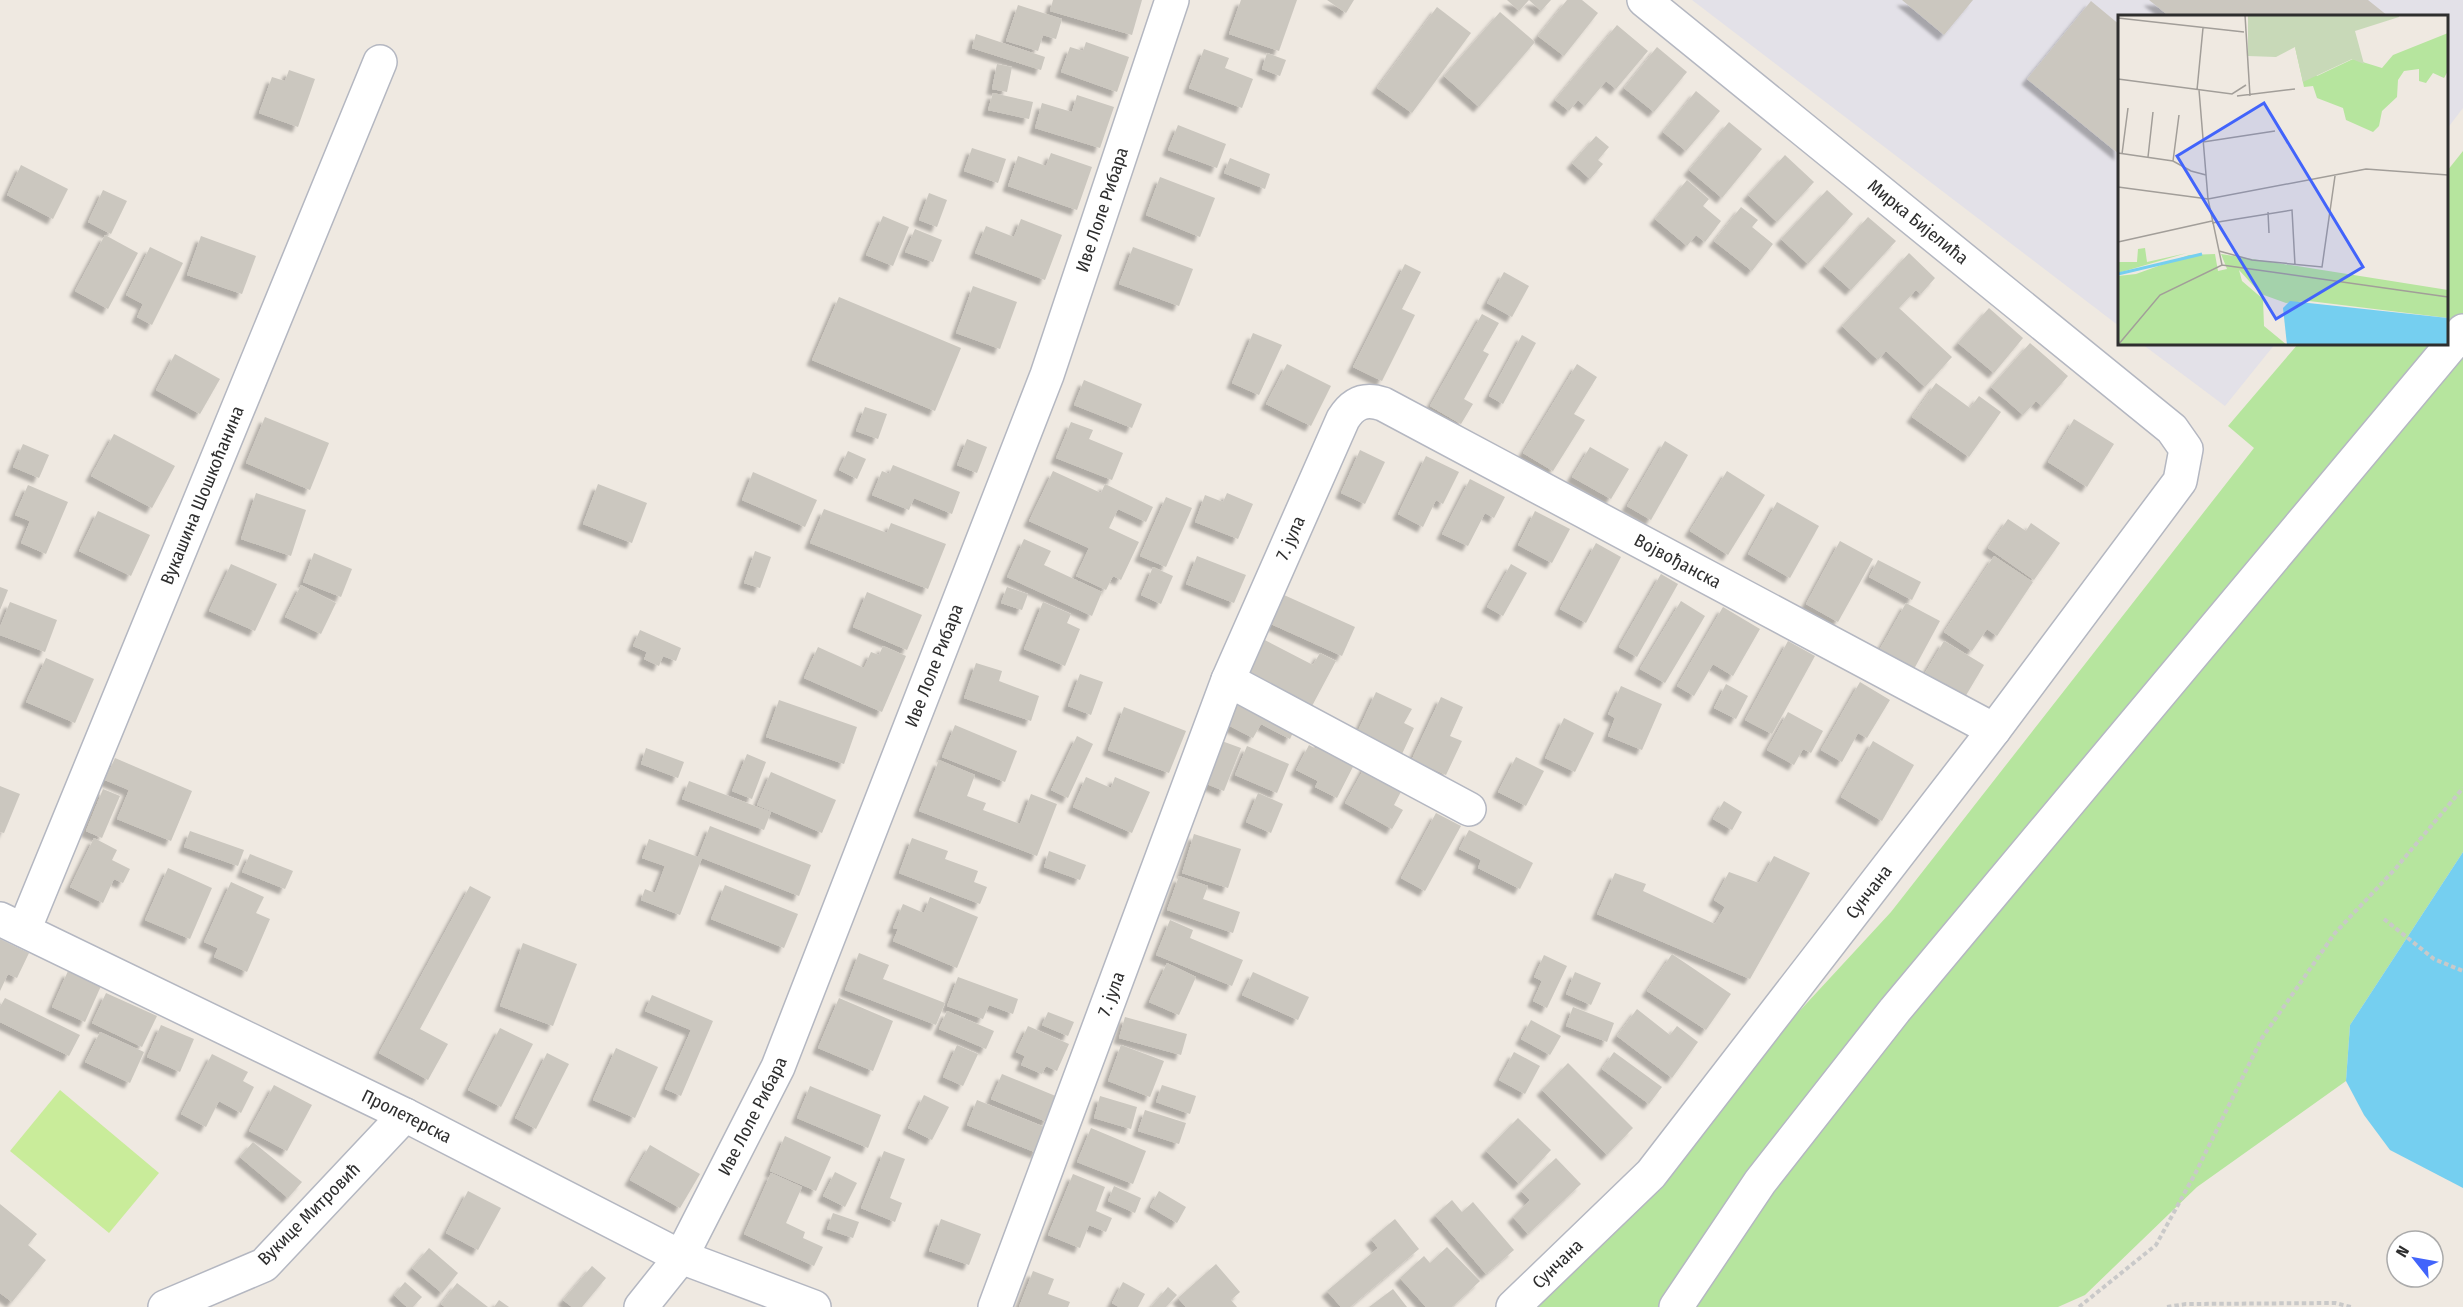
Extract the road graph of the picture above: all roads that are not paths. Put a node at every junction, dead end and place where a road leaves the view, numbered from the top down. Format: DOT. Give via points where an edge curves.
graph roads {
  1 [pos="1172,0"];
  2 [pos="1644,0"];
  3 [pos="380,62"];
  4 [pos="2463,331"];
  5 [pos="1360,402"];
  6 [pos="2186,449"];
  7 [pos="1228,680"];
  8 [pos="1995,730"];
  9 [pos="1469,809"];
  10 [pos="12,925"];
  11 [pos="405,1115"];
  12 [pos="681,1257"];
  13 [pos="165,1307"];
  14 [pos="641,1307"];
  15 [pos="814,1307"];
  16 [pos="994,1307"];
  17 [pos="1513,1307"];
  18 [pos="1676,1307"];
  1 -- 12 [label="street, Иве Лоле Рибара" via="1047,375 783,1056"];
  2 -- 6 [label="street, Мирка Бијелића" via="2172,429"];
  3 -- 10 [label="street, Вукашина Шошкоћанина"];
  4 -- 18 [label="street" via="1895,1010 1760,1182"];
  5 -- 7 [label="street, 7. јула" via="1343,419"];
  5 -- 8 [label="street, Војвођанска" via="1372,400 1383,404"];
  6 -- 8 [label="street, Сунчана" via="2180,481"];
  7 -- 9 [label="street"];
  7 -- 16 [label="street, 7. јула"];
  8 -- 17 [label="street, Сунчана" via="1651,1174"];
  10 -- 11 [label="street, Пролетерска"];
  11 -- 12 [label="street, Пролетерска"];
  11 -- 13 [label="street, Вукице Митровић" via="264,1265"];
  12 -- 14 [label="street, Иве Лоле Рибара"];
  12 -- 15 [label="street, Пролетерска"];
}
